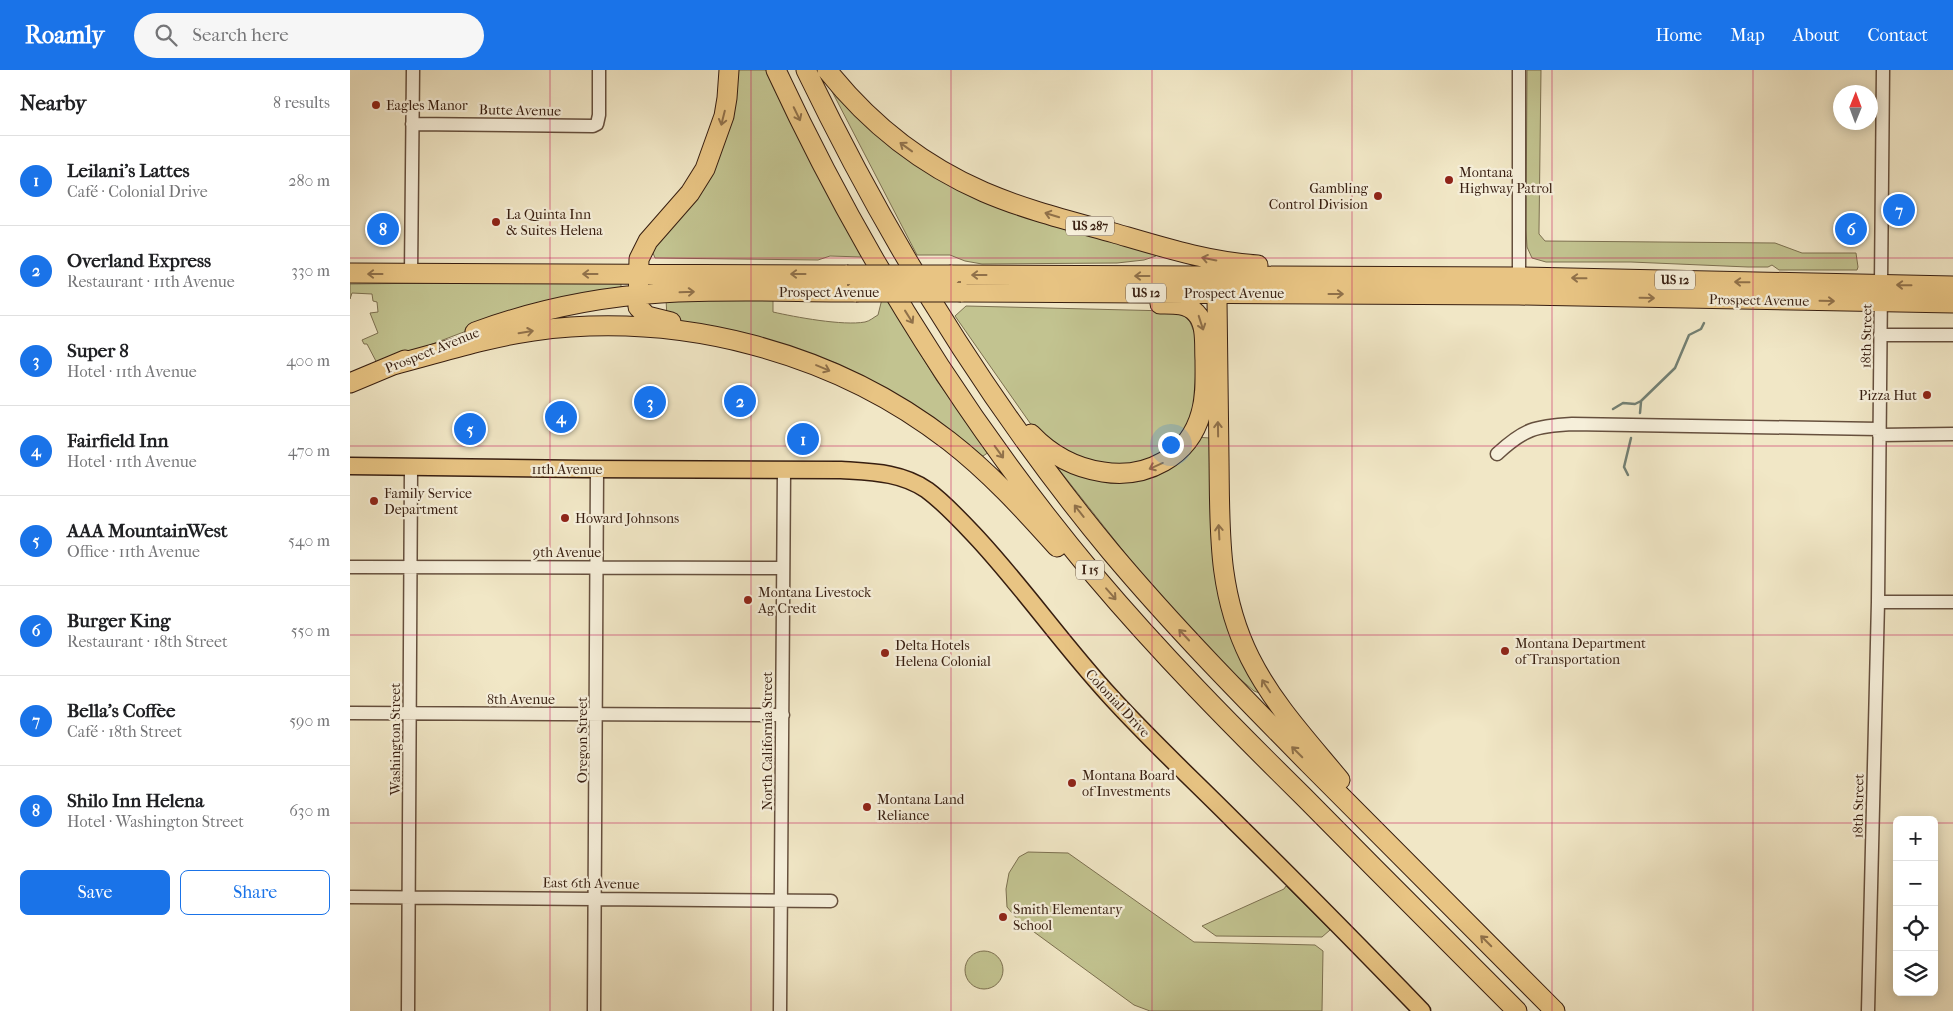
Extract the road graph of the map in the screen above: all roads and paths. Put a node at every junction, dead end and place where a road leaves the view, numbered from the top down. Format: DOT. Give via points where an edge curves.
graph roads {
  1 [pos="413,70"];
  2 [pos="599,70"];
  3 [pos="729,70"];
  4 [pos="776,70"];
  5 [pos="806,70"];
  6 [pos="827,70"];
  7 [pos="1519,70"];
  8 [pos="1883,70"];
  9 [pos="412,124"];
  10 [pos="350,274"];
  11 [pos="411,274"];
  12 [pos="638,274"];
  13 [pos="1191,276"];
  14 [pos="1396,277"];
  15 [pos="1519,286"];
  16 [pos="1953,286"];
  17 [pos="1004,292"];
  18 [pos="1216,293"];
  19 [pos="1881,294"];
  20 [pos="638,295"];
  21 [pos="1953,303"];
  22 [pos="1880,335"];
  23 [pos="1953,335"];
  24 [pos="960,346"];
  25 [pos="801,359"];
  26 [pos="393,365"];
  27 [pos="350,383"];
  28 [pos="1879,432"];
  29 [pos="1953,434"];
  30 [pos="1497,454"];
  31 [pos="350,466"];
  32 [pos="411,468"];
  33 [pos="597,470"];
  34 [pos="784,470"];
  35 [pos="411,567"];
  36 [pos="598,567"];
  37 [pos="350,568"];
  38 [pos="783,568"];
  39 [pos="1094,575"];
  40 [pos="1878,602"];
  41 [pos="1953,602"];
  42 [pos="350,713"];
  43 [pos="410,713"];
  44 [pos="597,714"];
  45 [pos="782,715"];
  46 [pos="1405,861"];
  47 [pos="350,897"];
  48 [pos="409,897"];
  49 [pos="596,898"];
  50 [pos="782,900"];
  51 [pos="831,901"];
  52 [pos="408,1011"];
  53 [pos="594,1011"];
  54 [pos="780,1011"];
  55 [pos="1422,1011"];
  56 [pos="1517,1011"];
  57 [pos="1555,1011"];
  58 [pos="1868,1011"];
  1 -- 9 [label="street"];
  2 -- 9 [label="street, Butte Avenue" via="597,124"];
  3 -- 12 [label="highway, one-way" via="726,107 708,160 690,193 644,248"];
  4 -- 39 [label="highway, I 15, one-way" via="845,209 922,338 997,450"];
  5 -- 24 [label="highway, I 15" via="878,211"];
  14 -- 6 [label="highway, US 287, one-way" via="1212,260 1012,202 955,178 908,148 865,113"];
  7 -- 15 [label="street"];
  8 -- 19 [label="street, 18th Street"];
  9 -- 11 [label="street"];
  11 -- 10 [label="highway, Prospect Avenue, one-way"];
  12 -- 11 [label="highway, Prospect Avenue, one-way"];
  13 -- 12 [label="highway, Prospect Avenue, one-way, bridge"];
  12 -- 20 [label="highway"];
  13 -- 14 [label="highway, Prospect Avenue / US 12"];
  13 -- 18 [label="highway" via="1204,279"];
  14 -- 15 [label="highway, Prospect Avenue / US 12"];
  18 -- 15 [label="highway, Prospect Avenue / US 12, one-way"];
  15 -- 19 [label="highway, Prospect Avenue / US 12"];
  16 -- 19 [label="highway, Prospect Avenue / US 12, one-way"];
  17 -- 18 [label="highway, Prospect Avenue / US 12"];
  20 -- 17 [label="highway, Prospect Avenue, one-way, bridge" via="690,292"];
  17 -- 24 [label="highway, one-way" via="1070,302 1174,304 1194,310 1204,334 1204,392 1199,420 1188,441 1165,462 1136,473 1103,472 1071,463 1032,435"];
  46 -- 18 [label="highway, one-way" via="1273,696 1251,659 1234,618 1225,587 1219,539"];
  19 -- 21 [label="highway, Prospect Avenue / US 12"];
  19 -- 22 [label="street, 18th Street"];
  20 -- 25 [label="highway" via="638,308 652,318 744,338"];
  20 -- 26 [label="highway, Prospect Avenue" via="579,303 525,316"];
  22 -- 23 [label="street"];
  22 -- 28 [label="street, 18th Street"];
  46 -- 24 [label="highway, I 15, one-way" via="1146,593 1051,476"];
  26 -- 25 [label="highway, one-way" via="509,335 587,327 648,328 689,333"];
  25 -- 39 [label="highway, one-way" via="870,390 935,430 992,478 1064,554"];
  26 -- 27 [label="highway, Prospect Avenue"];
  28 -- 29 [label="street"];
  28 -- 30 [label="street" via="1546,425 1527,430"];
  28 -- 40 [label="street, 18th Street"];
  31 -- 32 [label="main road, 11th Avenue"];
  32 -- 33 [label="main road, 11th Avenue"];
  32 -- 35 [label="street, Washington Street"];
  33 -- 34 [label="main road, 11th Avenue"];
  33 -- 36 [label="street, Oregon Street"];
  34 -- 38 [label="street, North California Street"];
  34 -- 55 [label="main road, Colonial Drive" via="878,472 908,479 947,506 1006,569 1110,696"];
  35 -- 36 [label="street, 9th Avenue"];
  35 -- 37 [label="street, 9th Avenue"];
  35 -- 43 [label="street, Washington Street"];
  36 -- 38 [label="street, 9th Avenue"];
  36 -- 44 [label="street, Oregon Street"];
  38 -- 45 [label="street, North California Street"];
  39 -- 56 [label="highway, I 15, one-way" via="1217,710"];
  40 -- 41 [label="street"];
  40 -- 58 [label="street, 18th Street"];
  42 -- 43 [label="street, 8th Avenue"];
  43 -- 44 [label="street, 8th Avenue"];
  43 -- 48 [label="street, Washington Street"];
  44 -- 45 [label="street, 8th Avenue"];
  44 -- 49 [label="street, Oregon Street"];
  45 -- 50 [label="street, North California Street"];
  57 -- 46 [label="highway, I 15, one-way"];
  47 -- 48 [label="street, East 6th Avenue"];
  48 -- 49 [label="street, East 6th Avenue"];
  48 -- 52 [label="street, Washington Street"];
  49 -- 50 [label="street, East 6th Avenue"];
  49 -- 53 [label="street, Oregon Street"];
  50 -- 51 [label="street, East 6th Avenue"];
  50 -- 54 [label="street, North California Street"];
}
